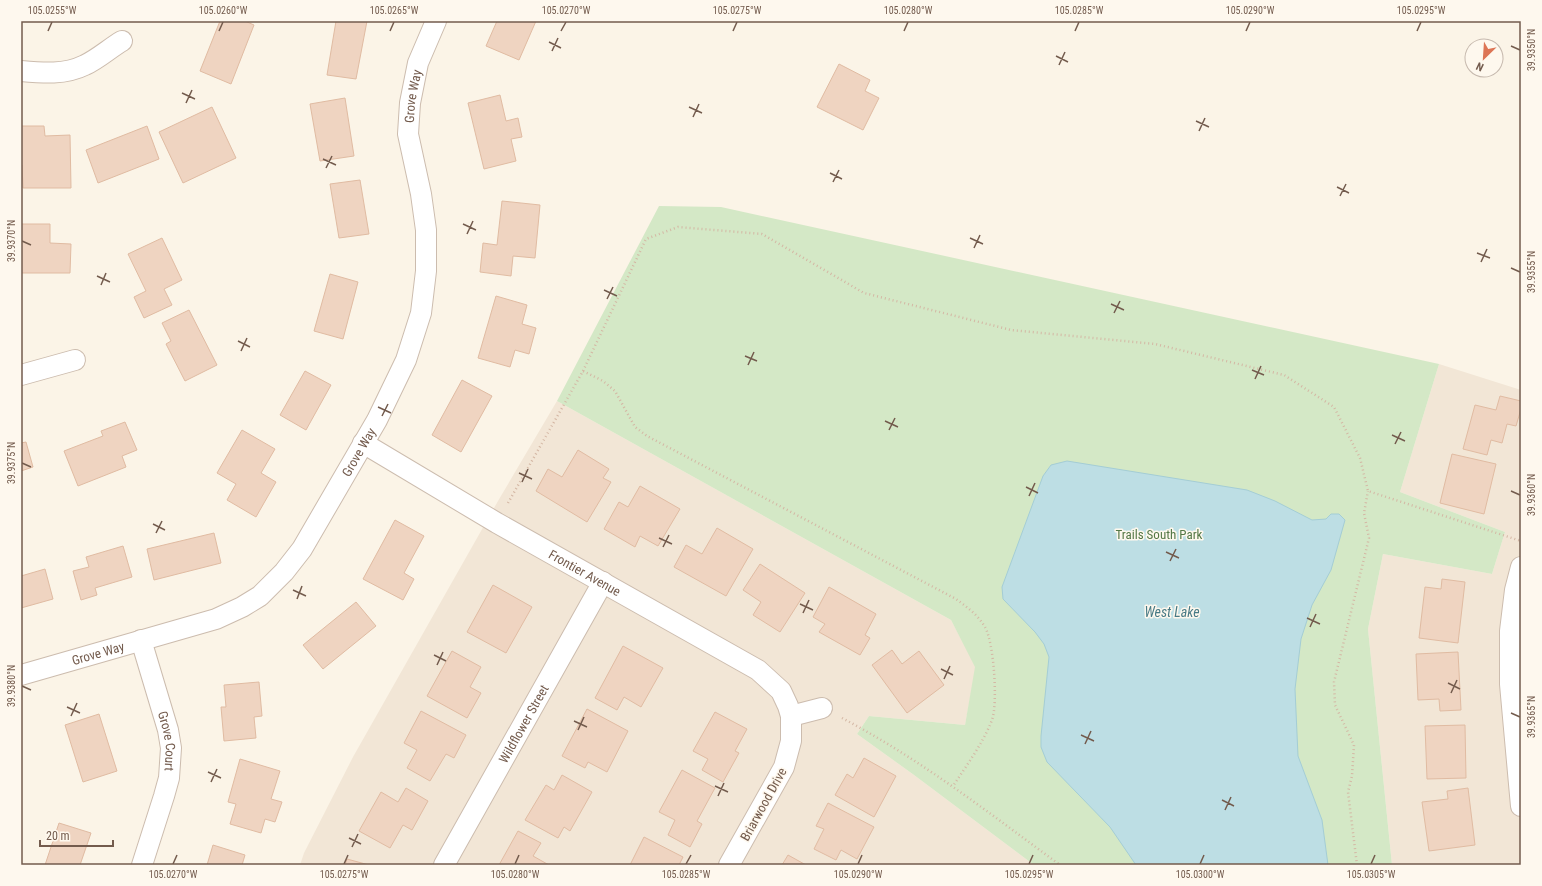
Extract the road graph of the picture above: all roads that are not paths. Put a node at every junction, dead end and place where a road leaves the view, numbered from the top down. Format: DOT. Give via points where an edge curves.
graph roads {
  1 [pos="436,21"];
  2 [pos="122,40"];
  3 [pos="21,71"];
  4 [pos="75,360"];
  5 [pos="21,375"];
  6 [pos="363,443"];
  7 [pos="1521,567"];
  8 [pos="603,582"];
  9 [pos="141,640"];
  10 [pos="21,675"];
  11 [pos="822,708"];
  12 [pos="791,716"];
  13 [pos="1521,806"];
  14 [pos="142,865"];
  15 [pos="444,865"];
  16 [pos="729,865"];
  1 -- 6 [label="street, Grove Way" via="418,63 410,103 408,134 426,230 426,271 421,313 406,360"];
  2 -- 3 [label="street" via="86,65 69,71"];
  4 -- 5 [label="street"];
  6 -- 8 [label="street, Frontier Avenue" via="497,523"];
  6 -- 9 [label="street, Grove Way" via="302,549 260,596 216,618"];
  7 -- 13 [label="street" via="1515,590 1510,631 1510,684"];
  8 -- 12 [label="street, Frontier Avenue" via="758,670 781,691"];
  8 -- 15 [label="street, Wildflower Street"];
  9 -- 10 [label="street, Grove Way"];
  9 -- 14 [label="street, Grove Court" via="171,748 169,778"];
  11 -- 12 [label="street"];
  12 -- 16 [label="street, Briarwood Drive" via="792,741 784,768"];
}
